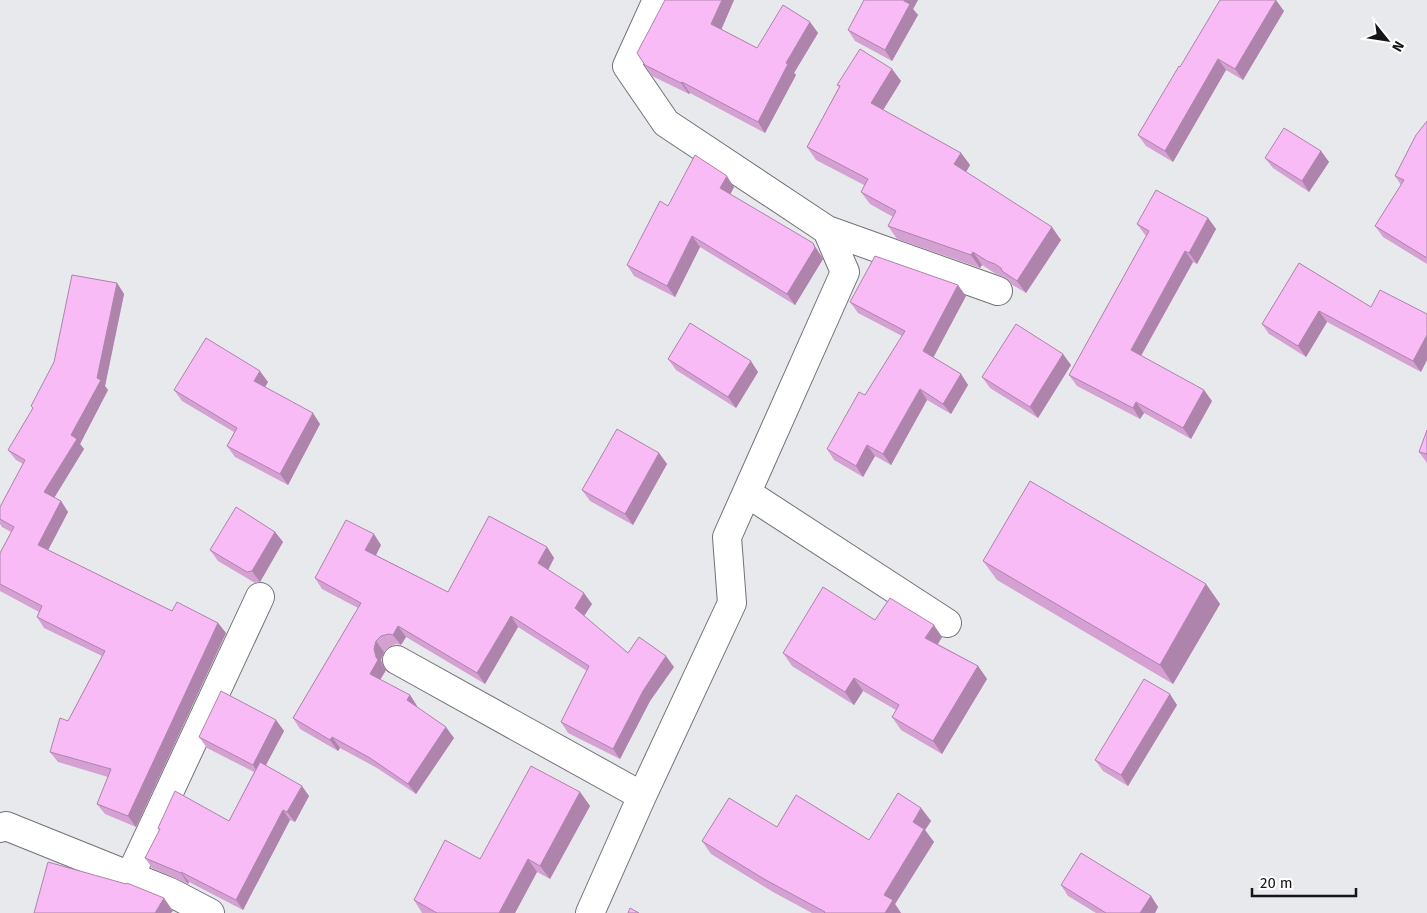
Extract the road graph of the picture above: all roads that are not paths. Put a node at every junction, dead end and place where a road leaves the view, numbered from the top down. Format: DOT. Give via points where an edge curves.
graph roads {
  1 [pos="657,0"];
  2 [pos="828,230"];
  3 [pos="998,291"];
  4 [pos="747,493"];
  5 [pos="260,597"];
  6 [pos="947,623"];
  7 [pos="396,660"];
  8 [pos="642,796"];
  9 [pos="0,828"];
  10 [pos="130,876"];
  11 [pos="210,913"];
  12 [pos="590,913"];
  1 -- 2 [label="street" via="627,66 666,123"];
  2 -- 3 [label="street"];
  2 -- 4 [label="street" via="845,272"];
  4 -- 6 [label="street"];
  4 -- 8 [label="street" via="727,537 732,603"];
  5 -- 10 [label="street"];
  7 -- 8 [label="street"];
  8 -- 12 [label="street"];
  9 -- 10 [label="street" via="6,826"];
  10 -- 11 [label="street"];
}
